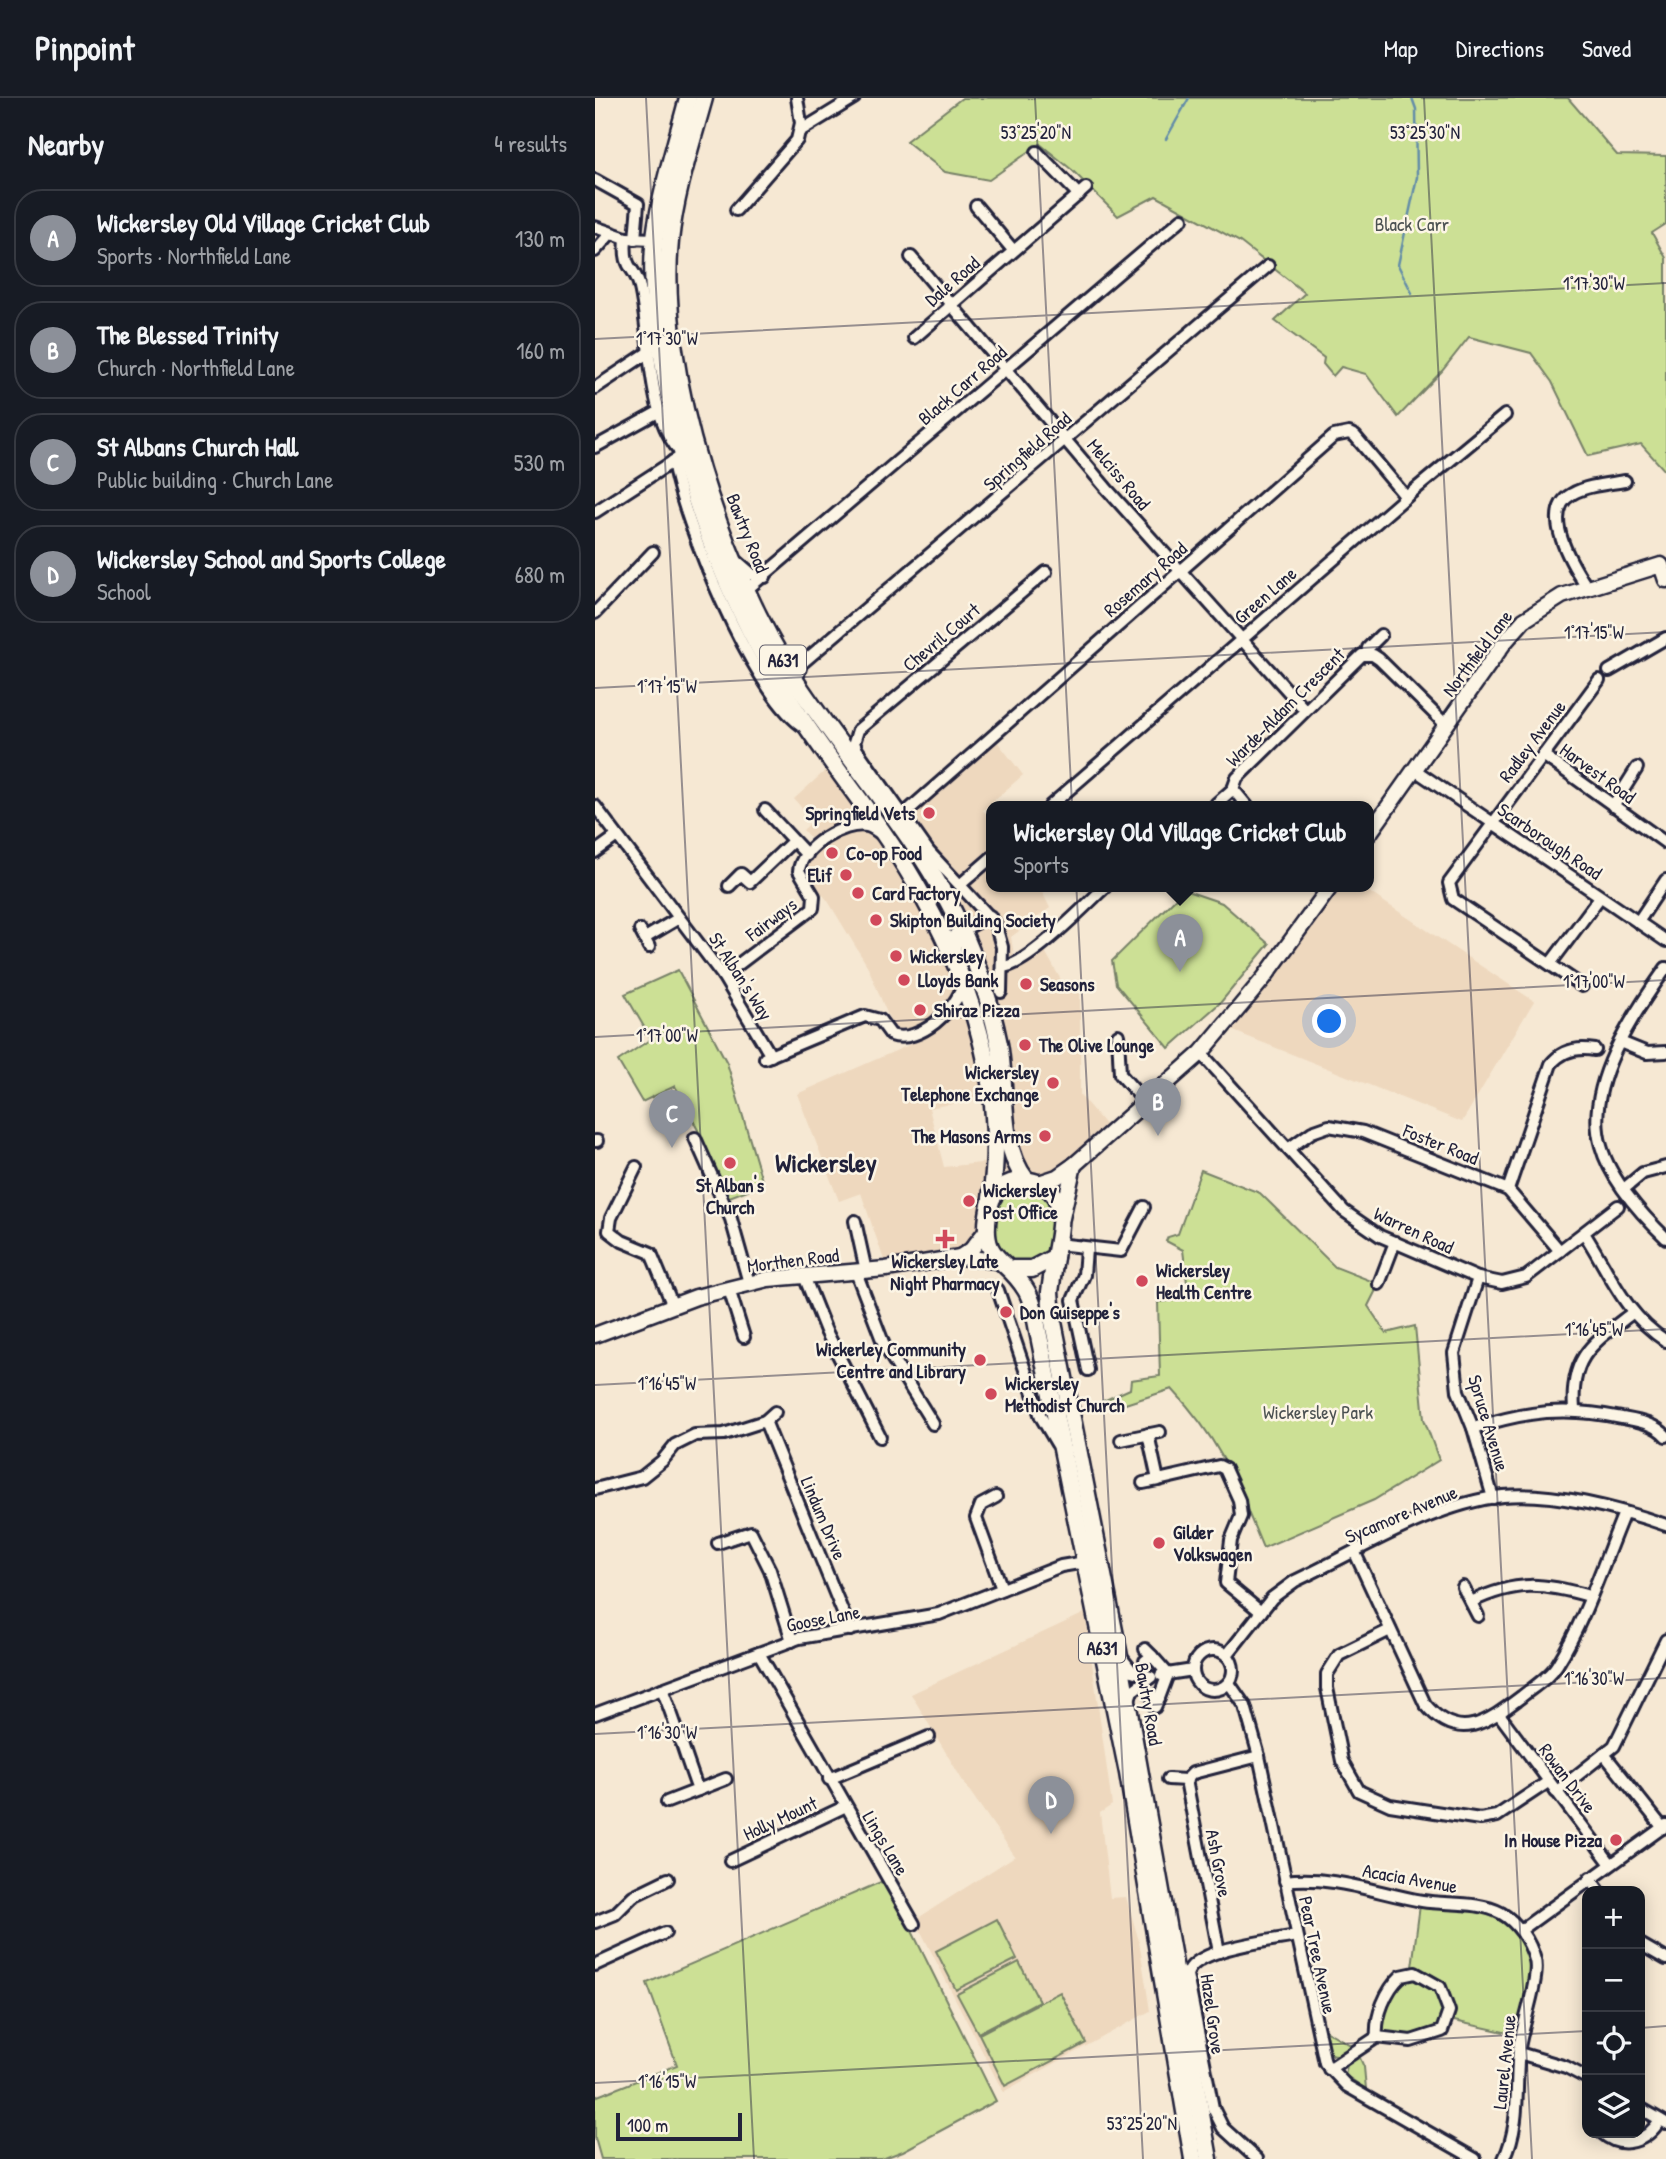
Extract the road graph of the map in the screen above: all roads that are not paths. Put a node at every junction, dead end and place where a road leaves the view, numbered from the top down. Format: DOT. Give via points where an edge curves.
graph roads {
  1 [pos="688,98"];
  2 [pos="797,98"];
  3 [pos="854,98"];
  4 [pos="702,105"];
  5 [pos="800,131"];
  6 [pos="676,142"];
  7 [pos="1037,152"];
  8 [pos="595,180"];
  9 [pos="976,206"];
  10 [pos="736,211"];
  11 [pos="1182,219"];
  12 [pos="595,227"];
  13 [pos="610,234"];
  14 [pos="630,238"];
  15 [pos="655,239"];
  16 [pos="1013,250"];
  17 [pos="595,251"];
  18 [pos="911,257"];
  19 [pos="1268,266"];
  20 [pos="952,304"];
  21 [pos="914,338"];
  22 [pos="649,352"];
  23 [pos="1007,370"];
  24 [pos="595,388"];
  25 [pos="660,411"];
  26 [pos="1505,415"];
  27 [pos="1067,439"];
  28 [pos="595,447"];
  29 [pos="678,458"];
  30 [pos="1625,481"];
  31 [pos="1406,497"];
  32 [pos="595,512"];
  33 [pos="653,552"];
  34 [pos="1664,564"];
  35 [pos="732,566"];
  36 [pos="1046,572"];
  37 [pos="1180,572"];
  38 [pos="765,577"];
  39 [pos="1666,580"];
  40 [pos="1586,586"];
  41 [pos="741,594"];
  42 [pos="595,613"];
  43 [pos="1381,635"];
  44 [pos="1666,638"];
  45 [pos="1240,640"];
  46 [pos="779,653"];
  47 [pos="1367,654"];
  48 [pos="806,660"];
  49 [pos="1609,671"];
  50 [pos="1599,680"];
  51 [pos="796,682"];
  52 [pos="1305,710"];
  53 [pos="1446,725"];
  54 [pos="812,732"];
  55 [pos="1543,755"];
  56 [pos="1637,768"];
  57 [pos="1415,770"];
  58 [pos="1233,789"];
  59 [pos="855,794"];
  60 [pos="1057,801"];
  61 [pos="1219,801"];
  62 [pos="1243,801"];
  63 [pos="595,806"];
  64 [pos="1613,806"];
  65 [pos="765,810"];
  66 [pos="903,815"];
  67 [pos="1493,823"];
  68 [pos="852,827"];
  69 [pos="1374,827"];
  70 [pos="883,835"];
  71 [pos="617,836"];
  72 [pos="793,841"];
  73 [pos="1666,843"];
  74 [pos="595,852"];
  75 [pos="807,855"];
  76 [pos="986,862"];
  77 [pos="1666,880"];
  78 [pos="961,884"];
  79 [pos="729,886"];
  80 [pos="1100,892"];
  81 [pos="1327,892"];
  82 [pos="1600,897"];
  83 [pos="990,916"];
  84 [pos="680,918"];
  85 [pos="1638,922"];
  86 [pos="978,924"];
  87 [pos="962,930"];
  88 [pos="645,938"];
  89 [pos="1666,941"];
  90 [pos="969,946"];
  91 [pos="1550,964"];
  92 [pos="1002,967"];
  93 [pos="1666,968"];
  94 [pos="723,976"];
  95 [pos="963,980"];
  96 [pos="1582,986"];
  97 [pos="1001,992"];
  98 [pos="953,1004"];
  99 [pos="976,1022"];
  100 [pos="1118,1035"];
  101 [pos="1620,1042"];
  102 [pos="1595,1050"];
  103 [pos="1201,1052"];
  104 [pos="1666,1052"];
  105 [pos="1145,1102"];
  106 [pos="695,1138"];
  107 [pos="1288,1149"];
  108 [pos="1074,1165"];
  109 [pos="636,1167"];
  110 [pos="1666,1167"];
  111 [pos="1032,1182"];
  112 [pos="1625,1188"];
  113 [pos="1508,1190"];
  114 [pos="991,1198"];
  115 [pos="1618,1206"];
  116 [pos="1144,1207"];
  117 [pos="1062,1218"];
  118 [pos="855,1221"];
  119 [pos="986,1231"];
  120 [pos="1584,1233"];
  121 [pos="1666,1238"];
  122 [pos="1395,1242"];
  123 [pos="1086,1249"];
  124 [pos="1056,1250"];
  125 [pos="1560,1251"];
  126 [pos="960,1257"];
  127 [pos="997,1262"];
  128 [pos="1012,1269"];
  129 [pos="861,1271"];
  130 [pos="804,1276"];
  131 [pos="1478,1278"];
  132 [pos="749,1283"];
  133 [pos="1380,1284"];
  134 [pos="729,1289"];
  135 [pos="998,1290"];
  136 [pos="673,1306"];
  137 [pos="1632,1313"];
  138 [pos="595,1335"];
  139 [pos="744,1337"];
  140 [pos="1666,1341"];
  141 [pos="1088,1370"];
  142 [pos="1050,1383"];
  143 [pos="1032,1387"];
  144 [pos="1574,1410"];
  145 [pos="775,1412"];
  146 [pos="765,1421"];
  147 [pos="933,1424"];
  148 [pos="1473,1428"];
  149 [pos="1666,1436"];
  150 [pos="880,1437"];
  151 [pos="1121,1440"];
  152 [pos="1067,1461"];
  153 [pos="1158,1480"];
  154 [pos="1143,1483"];
  155 [pos="595,1489"];
  156 [pos="996,1497"];
  157 [pos="1493,1498"];
  158 [pos="1624,1513"];
  159 [pos="1666,1525"];
  160 [pos="1089,1542"];
  161 [pos="718,1543"];
  162 [pos="1355,1553"];
  163 [pos="1086,1563"];
  164 [pos="1061,1566"];
  165 [pos="1463,1587"];
  166 [pos="1002,1589"];
  167 [pos="1589,1597"];
  168 [pos="1471,1602"];
  169 [pos="1261,1612"];
  170 [pos="1478,1616"];
  171 [pos="850,1630"];
  172 [pos="1390,1630"];
  173 [pos="792,1640"];
  174 [pos="1666,1640"];
  175 [pos="1118,1651"];
  176 [pos="759,1653"];
  177 [pos="1148,1655"];
  178 [pos="1227,1655"];
  179 [pos="1192,1670"];
  180 [pos="1167,1674"];
  181 [pos="1151,1676"];
  182 [pos="1229,1683"];
  183 [pos="662,1689"];
  184 [pos="1155,1700"];
  185 [pos="1128,1706"];
  186 [pos="595,1714"];
  187 [pos="1499,1714"];
  188 [pos="929,1737"];
  189 [pos="1604,1754"];
  190 [pos="1259,1756"];
  191 [pos="726,1779"];
  192 [pos="829,1779"];
  193 [pos="1168,1779"];
  194 [pos="1186,1780"];
  195 [pos="1548,1782"];
  196 [pos="698,1790"];
  197 [pos="1556,1792"];
  198 [pos="667,1802"];
  199 [pos="844,1807"];
  200 [pos="1664,1826"];
  201 [pos="730,1861"];
  202 [pos="1610,1863"];
  203 [pos="1590,1878"];
  204 [pos="668,1879"];
  205 [pos="1285,1881"];
  206 [pos="1596,1886"];
  207 [pos="595,1922"];
  208 [pos="914,1924"];
  209 [pos="1521,1930"];
  210 [pos="665,1933"];
  211 [pos="1296,1936"];
  212 [pos="1645,1947"];
  213 [pos="1219,1952"];
  214 [pos="1666,1959"];
  215 [pos="595,1965"];
  216 [pos="1377,2037"];
  217 [pos="1519,2053"];
  218 [pos="1329,2069"];
  219 [pos="1582,2075"];
  220 [pos="1645,2111"];
  221 [pos="1663,2121"];
  222 [pos="1645,2137"];
  223 [pos="1611,2138"];
  224 [pos="1643,2138"];
  225 [pos="1210,2157"];
  226 [pos="1192,2159"];
  227 [pos="1257,2159"];
  228 [pos="1475,2159"];
  229 [pos="1504,2159"];
  1 -- 6 [label="main road, Bawtry Road / A631"];
  2 -- 5 [label="street"];
  3 -- 5 [label="street"];
  4 -- 6 [label="main road, A631" via="690,111"];
  4 -- 35 [label="main road, Bawtry Road / A631" via="673,222 669,299 688,421"];
  5 -- 10 [label="street"];
  6 -- 15 [label="main road, Bawtry Road / A631"];
  7 -- 16 [label="street, Dale Road" via="1082,191"];
  8 -- 14 [label="street, Bawtry Road" via="638,204"];
  9 -- 16 [label="street"];
  11 -- 23 [label="street, Black Carr Road"];
  12 -- 13 [label="street"];
  13 -- 14 [label="street"];
  13 -- 17 [label="street"];
  14 -- 15 [label="street"];
  14 -- 22 [label="street, Bawtry Road" via="625,262 641,288"];
  15 -- 29 [label="main road, Bawtry Road / A631" via="655,298"];
  16 -- 20 [label="street, Dale Road"];
  18 -- 20 [label="street, Melciss Road"];
  19 -- 27 [label="street, Springfield Road"];
  20 -- 21 [label="street, Dale Road"];
  20 -- 23 [label="street, Melciss Road"];
  22 -- 24 [label="street"];
  22 -- 25 [label="street, Bawtry Road"];
  23 -- 27 [label="street, Melciss Road"];
  23 -- 38 [label="street, Black Carr Road"];
  25 -- 28 [label="street"];
  25 -- 29 [label="street, Bawtry Road"];
  26 -- 31 [label="street, Green Lane"];
  27 -- 37 [label="street, Melciss Road"];
  27 -- 48 [label="street, Springfield Road"];
  29 -- 32 [label="street"];
  29 -- 35 [label="main road, Bawtry Road / A631"];
  29 -- 54 [label="street, Bawtry Road" via="683,500 747,650 786,713"];
  30 -- 40 [label="street" via="1574,492 1563,504 1560,536"];
  31 -- 37 [label="street, Rosemary Road" via="1360,441 1341,433"];
  31 -- 45 [label="street, Green Lane"];
  33 -- 42 [label="street"];
  34 -- 39 [label="street"];
  34 -- 40 [label="street, Northfield Lane"];
  35 -- 38 [label="street"];
  35 -- 41 [label="main road, Bawtry Road / A631"];
  36 -- 66 [label="street, Chevril Court" via="858,730 857,750"];
  37 -- 45 [label="street, Melciss Road"];
  37 -- 66 [label="street, Rosemary Road"];
  38 -- 41 [label="street, Black Carr Road"];
  40 -- 53 [label="street, Northfield Lane" via="1546,604 1517,628"];
  41 -- 46 [label="main road, Bawtry Road / A631"];
  41 -- 54 [label="main road, Bawtry Road / A631" via="772,670"];
  43 -- 47 [label="street, Warde-Aldam Crescent"];
  44 -- 49 [label="street"];
  45 -- 52 [label="street, Melciss Road"];
  45 -- 60 [label="street, Green Lane"];
  46 -- 48 [label="street"];
  46 -- 51 [label="main road, Bawtry Road / A631"];
  47 -- 52 [label="street, Warde-Aldam Crescent" via="1357,658"];
  47 -- 53 [label="street, Warde-Aldam Crescent" via="1379,659"];
  48 -- 51 [label="street, Springfield Road"];
  50 -- 55 [label="street, Radley Avenue"];
  51 -- 87 [label="main road, Bawtry Road / A631" via="927,867"];
  52 -- 58 [label="street, Warde-Aldam Crescent" via="1237,778"];
  53 -- 57 [label="street, Northfield Lane"];
  54 -- 59 [label="main road, Bawtry Road / A631"];
  55 -- 64 [label="street, Harvest Road"];
  55 -- 67 [label="street, Radley Avenue"];
  56 -- 64 [label="street"];
  57 -- 67 [label="street, Scarborough Road"];
  57 -- 69 [label="street, Northfield Lane"];
  58 -- 61 [label="street, Warde-Aldam Crescent"];
  58 -- 62 [label="street, Warde-Aldam Crescent"];
  59 -- 68 [label="street" via="858,810"];
  59 -- 70 [label="main road, Bawtry Road / A631"];
  63 -- 71 [label="street, St Alban's Way"];
  64 -- 73 [label="street, Harvest Road"];
  65 -- 72 [label="street"];
  66 -- 78 [label="street" via="947,873"];
  67 -- 82 [label="street, Scarborough Road"];
  67 -- 91 [label="street, Radley Avenue" via="1452,878 1449,891 1453,900"];
  68 -- 70 [label="street" via="867,826"];
  68 -- 75 [label="street" via="833,831"];
  70 -- 95 [label="main road, Bawtry Road / A631" via="915,883"];
  71 -- 74 [label="street"];
  71 -- 84 [label="street, St Alban's Way"];
  72 -- 75 [label="street"];
  72 -- 79 [label="street" via="750,882 741,874"];
  75 -- 94 [label="street, Fairways" via="799,872 814,896 813,908"];
  76 -- 78 [label="street"];
  77 -- 85 [label="street"];
  78 -- 83 [label="street"];
  80 -- 92 [label="street" via="1059,931 1013,965"];
  81 -- 103 [label="street" via="1264,978"];
  82 -- 85 [label="street, Scarborough Road"];
  82 -- 91 [label="street"];
  83 -- 86 [label="street"];
  83 -- 92 [label="street" via="1002,947"];
  84 -- 88 [label="street"];
  84 -- 94 [label="street, St Alban's Way"];
  85 -- 89 [label="street, Scarborough Road"];
  86 -- 87 [label="street"];
  86 -- 90 [label="street"];
  87 -- 90 [label="main road, Bawtry Road / A631"];
  87 -- 95 [label="street, Bawtry Road" via="953,941"];
  90 -- 111 [label="main road, Bawtry Road / A631" via="996,1032 1011,1155"];
  91 -- 96 [label="street"];
  92 -- 97 [label="street"];
  93 -- 101 [label="street"];
  94 -- 98 [label="street, St Alban's Way" via="768,1057 865,1016 880,1020 891,1035 907,1037 937,1023"];
  95 -- 98 [label="street"];
  95 -- 99 [label="main road, Bawtry Road / A631"];
  98 -- 99 [label="street"];
  99 -- 114 [label="main road, Bawtry Road / A631" via="993,1105"];
  100 -- 105 [label="street" via="1120,1074"];
  101 -- 104 [label="street" via="1647,1053"];
  101 -- 112 [label="street" via="1602,1088 1599,1136 1605,1159"];
  102 -- 113 [label="street" via="1565,1053 1551,1065"];
  103 -- 105 [label="street"];
  103 -- 107 [label="street, Warren Road"];
  105 -- 108 [label="street"];
  106 -- 132 [label="street" via="731,1219"];
  107 -- 113 [label="street, Foster Road" via="1312,1132 1342,1126"];
  107 -- 122 [label="street, Warren Road" via="1344,1211"];
  108 -- 111 [label="street" via="1057,1177"];
  108 -- 117 [label="street"];
  109 -- 136 [label="street" via="609,1231 651,1253"];
  110 -- 112 [label="street" via="1643,1173"];
  111 -- 114 [label="main road" via="1007,1184"];
  111 -- 117 [label="main road, A631" via="1053,1193"];
  112 -- 121 [label="street"];
  113 -- 125 [label="street, Foster Road"];
  114 -- 119 [label="main road, A631"];
  115 -- 120 [label="street, Warren Road"];
  116 -- 123 [label="street" via="1121,1251"];
  117 -- 124 [label="main road, A631"];
  118 -- 129 [label="street"];
  119 -- 126 [label="street"];
  119 -- 127 [label="main road, A631" via="987,1245"];
  120 -- 125 [label="street, Warren Road"];
  120 -- 137 [label="street"];
  122 -- 131 [label="street, Warren Road"];
  122 -- 133 [label="street"];
  123 -- 124 [label="street"];
  123 -- 141 [label="street" via="1084,1275 1073,1300"];
  124 -- 128 [label="main road" via="1032,1269"];
  124 -- 160 [label="main road, Bawtry Road / A631" via="1051,1313"];
  125 -- 131 [label="street, Warren Road" via="1517,1280"];
  126 -- 127 [label="street, Morthen Road"];
  126 -- 129 [label="street, Morthen Road"];
  127 -- 128 [label="main road"];
  128 -- 142 [label="main road, Bawtry Road / A631" via="1030,1299"];
  129 -- 130 [label="street, Morthen Road"];
  129 -- 147 [label="street" via="884,1345"];
  130 -- 132 [label="street, Morthen Road"];
  130 -- 150 [label="street" via="826,1331"];
  131 -- 148 [label="street, Spruce Avenue" via="1454,1353 1458,1391"];
  132 -- 134 [label="street, Morthen Road"];
  134 -- 136 [label="street, Morthen Road"];
  134 -- 139 [label="street"];
  135 -- 143 [label="street, Bawtry Road"];
  136 -- 138 [label="street, Morthen Road"];
  137 -- 140 [label="street"];
  137 -- 144 [label="street" via="1582,1356 1573,1377"];
  142 -- 143 [label="street"];
  142 -- 152 [label="main road, Bawtry Road / A631"];
  143 -- 152 [label="street, Bawtry Road" via="1041,1417"];
  144 -- 148 [label="street" via="1519,1414"];
  144 -- 149 [label="street" via="1644,1422"];
  145 -- 146 [label="street"];
  146 -- 155 [label="street" via="724,1434 695,1435 675,1445 642,1477"];
  146 -- 171 [label="street, Lindum Drive"];
  148 -- 157 [label="street, Spruce Avenue"];
  151 -- 153 [label="street" via="1154,1433"];
  152 -- 160 [label="main road, Bawtry Road / A631"];
  153 -- 154 [label="street"];
  153 -- 169 [label="street" via="1219,1466 1225,1469 1241,1508 1231,1540 1226,1583"];
  156 -- 166 [label="street" via="981,1505 976,1518"];
  157 -- 158 [label="street, Sycamore Avenue" via="1541,1497"];
  157 -- 162 [label="street, Sycamore Avenue" via="1452,1507"];
  158 -- 159 [label="street, Sycamore Avenue"];
  158 -- 167 [label="street"];
  160 -- 163 [label="main road, Bawtry Road / A631"];
  160 -- 164 [label="street, Goose Lane"];
  160 -- 175 [label="main road, Bawtry Road / A631"];
  161 -- 173 [label="street" via="751,1532 770,1570"];
  162 -- 169 [label="street, Sycamore Avenue" via="1295,1581"];
  162 -- 172 [label="street"];
  163 -- 164 [label="street, Goose Lane"];
  163 -- 226 [label="main road, Bawtry Road / A631" via="1128,1773"];
  164 -- 166 [label="street, Goose Lane"];
  165 -- 168 [label="street"];
  166 -- 171 [label="street, Goose Lane" via="939,1614"];
  167 -- 168 [label="street" via="1539,1584 1506,1589"];
  167 -- 187 [label="street" via="1555,1668"];
  168 -- 170 [label="street"];
  169 -- 178 [label="street, Sycamore Avenue"];
  171 -- 173 [label="street, Goose Lane"];
  172 -- 187 [label="street" via="1433,1714 1468,1726"];
  172 -- 195 [label="street" via="1339,1655 1327,1674 1342,1761 1359,1791 1390,1805 1481,1819 1497,1816"];
  173 -- 176 [label="street, Goose Lane"];
  174 -- 189 [label="street" via="1629,1721"];
  175 -- 181 [label="street" via="1132,1671"];
  175 -- 185 [label="main road, Bawtry Road / A631"];
  176 -- 183 [label="street, Goose Lane"];
  176 -- 192 [label="street, Lings Lane"];
  177 -- 180 [label="street"];
  178 -- 179 [label="street" via="1207,1650 1194,1661"];
  178 -- 182 [label="street" via="1233,1667"];
  179 -- 180 [label="street"];
  179 -- 182 [label="street" via="1197,1683 1210,1690"];
  180 -- 181 [label="street"];
  180 -- 184 [label="street"];
  181 -- 185 [label="street" via="1132,1691"];
  182 -- 190 [label="street, Pear Tree Avenue" via="1245,1706"];
  183 -- 186 [label="street, Goose Lane"];
  183 -- 196 [label="street"];
  185 -- 225 [label="main road, Bawtry Road / A631"];
  187 -- 195 [label="street, Rowan Drive"];
  188 -- 192 [label="street"];
  189 -- 197 [label="street"];
  189 -- 200 [label="street"];
  190 -- 194 [label="street" via="1193,1773"];
  190 -- 205 [label="street, Pear Tree Avenue"];
  191 -- 196 [label="street"];
  192 -- 199 [label="street, Lings Lane"];
  193 -- 194 [label="street"];
  194 -- 213 [label="street, Ash Grove"];
  195 -- 197 [label="street, Rowan Drive"];
  196 -- 198 [label="street"];
  197 -- 202 [label="street, Rowan Drive"];
  199 -- 201 [label="street, Holly Mount"];
  199 -- 208 [label="street, Lings Lane"];
  200 -- 202 [label="street"];
  202 -- 203 [label="street"];
  203 -- 206 [label="street"];
  203 -- 209 [label="street"];
  204 -- 207 [label="street"];
  205 -- 209 [label="street, Acacia Avenue" via="1325,1879 1421,1901 1485,1908 1503,1914"];
  205 -- 211 [label="street, Pear Tree Avenue"];
  209 -- 217 [label="street, Laurel Avenue" via="1537,1968"];
  210 -- 215 [label="street"];
  211 -- 213 [label="street, Hazel Grove"];
  211 -- 218 [label="street, Pear Tree Avenue" via="1321,2054"];
  212 -- 214 [label="street"];
  213 -- 227 [label="street, Hazel Grove" via="1196,1960 1187,1975 1203,2069 1223,2128"];
  216 -- 216 [label="street" via="1411,2040 1442,2031 1448,2011 1440,1987 1415,1973 1401,1976 1385,1997"];
  216 -- 218 [label="street"];
  217 -- 219 [label="street"];
  217 -- 229 [label="street, Laurel Avenue" via="1516,2115"];
  218 -- 228 [label="street" via="1347,2086"];
  220 -- 221 [label="street"];
  221 -- 222 [label="street"];
  223 -- 224 [label="street" via="1618,2142"];
}
